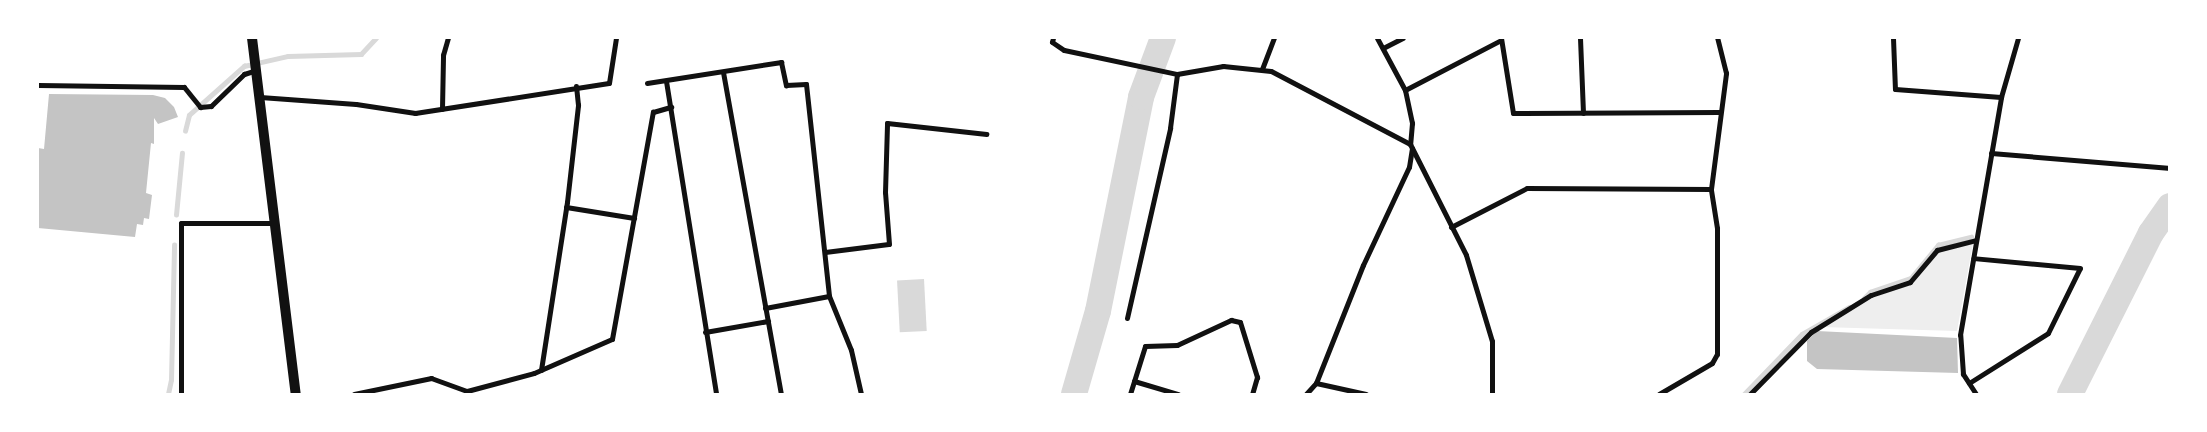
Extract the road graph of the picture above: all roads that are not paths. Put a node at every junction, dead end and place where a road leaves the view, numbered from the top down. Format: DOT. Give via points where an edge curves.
graph roads {
  1 [pos="252,38"];
  2 [pos="448,38"];
  3 [pos="616,38"];
  4 [pos="1053,38"];
  5 [pos="1274,38"];
  6 [pos="1377,38"];
  7 [pos="1404,38"];
  8 [pos="1580,38"];
  9 [pos="1717,38"];
  10 [pos="1893,38"];
  11 [pos="2018,38"];
  12 [pos="1501,39"];
  13 [pos="1383,48"];
  14 [pos="1262,69"];
  15 [pos="256,70"];
  16 [pos="723,72"];
  17 [pos="1177,74"];
  18 [pos="666,81"];
  19 [pos="647,83"];
  20 [pos="38,85"];
  21 [pos="576,86"];
  22 [pos="1405,90"];
  23 [pos="260,97"];
  24 [pos="2001,97"];
  25 [pos="671,107"];
  26 [pos="442,109"];
  27 [pos="1720,112"];
  28 [pos="1583,113"];
  29 [pos="986,134"];
  30 [pos="1411,146"];
  31 [pos="1991,153"];
  32 [pos="2170,168"];
  33 [pos="1711,189"];
  34 [pos="566,207"];
  35 [pos="634,218"];
  36 [pos="273,223"];
  37 [pos="1451,227"];
  38 [pos="1976,240"];
  39 [pos="825,252"];
  40 [pos="1973,258"];
  41 [pos="829,296"];
  42 [pos="766,308"];
  43 [pos="1126,318"];
  44 [pos="768,321"];
  45 [pos="705,332"];
  46 [pos="542,370"];
  47 [pos="1134,381"];
  48 [pos="1316,383"];
  49 [pos="1969,383"];
  50 [pos="181,394"];
  51 [pos="296,394"];
  52 [pos="354,394"];
  53 [pos="716,394"];
  54 [pos="781,394"];
  55 [pos="860,394"];
  56 [pos="1130,394"];
  57 [pos="1178,394"];
  58 [pos="1252,394"];
  59 [pos="1306,394"];
  60 [pos="1366,394"];
  61 [pos="1492,394"];
  62 [pos="1659,394"];
  63 [pos="1750,394"];
  64 [pos="1976,394"];
  1 -- 15 [label="main road"];
  2 -- 26 [label="street" via="443,55"];
  3 -- 21 [label="street" via="609,83"];
  4 -- 17 [label="street" via="1052,42 1064,50"];
  5 -- 14 [label="street"];
  6 -- 13 [label="street"];
  7 -- 13 [label="street"];
  8 -- 28 [label="street"];
  9 -- 27 [label="street" via="1726,73"];
  10 -- 24 [label="street" via="1895,89"];
  11 -- 24 [label="street"];
  12 -- 22 [label="street"];
  12 -- 28 [label="street" via="1512,113"];
  13 -- 22 [label="street"];
  14 -- 17 [label="street" via="1223,66"];
  14 -- 30 [label="street"];
  15 -- 20 [label="street" via="244,74 211,106 200,107 184,86"];
  15 -- 23 [label="main road"];
  16 -- 18 [label="street"];
  16 -- 39 [label="street" via="781,62 786,85 806,84"];
  16 -- 42 [label="street"];
  17 -- 43 [label="street" via="1170,128"];
  18 -- 19 [label="street"];
  18 -- 25 [label="street"];
  21 -- 26 [label="street"];
  21 -- 34 [label="street" via="578,105"];
  22 -- 30 [label="street" via="1412,123"];
  23 -- 26 [label="street" via="356,104 414,113"];
  23 -- 36 [label="main road"];
  24 -- 31 [label="street"];
  25 -- 35 [label="street" via="654,112"];
  25 -- 45 [label="street"];
  27 -- 28 [label="street"];
  27 -- 33 [label="street"];
  29 -- 39 [label="street" via="887,123 885,192 889,244"];
  30 -- 37 [label="street"];
  30 -- 48 [label="street" via="1409,167 1363,264"];
  31 -- 32 [label="street"];
  31 -- 38 [label="street"];
  33 -- 37 [label="street" via="1527,188"];
  33 -- 62 [label="street" via="1717,228 1717,354 1712,363"];
  34 -- 35 [label="street"];
  34 -- 46 [label="street"];
  35 -- 46 [label="street" via="612,340"];
  36 -- 50 [label="street" via="181,223"];
  36 -- 51 [label="main road"];
  37 -- 61 [label="street" via="1466,255 1492,341"];
  38 -- 40 [label="street"];
  38 -- 63 [label="street" via="1937,250 1910,282 1871,295 1818,327"];
  39 -- 41 [label="street"];
  40 -- 49 [label="street" via="1960,335 1963,374"];
  40 -- 49 [label="street" via="2080,268 2048,333"];
  41 -- 42 [label="street"];
  41 -- 55 [label="street" via="851,350"];
  42 -- 44 [label="street"];
  44 -- 45 [label="street"];
  44 -- 54 [label="street"];
  45 -- 53 [label="street"];
  46 -- 52 [label="street" via="468,391 431,378"];
  47 -- 56 [label="street"];
  47 -- 57 [label="street"];
  47 -- 58 [label="street" via="1144,346 1177,345 1231,320 1240,322 1257,377"];
  48 -- 59 [label="street"];
  48 -- 60 [label="street"];
  49 -- 64 [label="street"];
}
